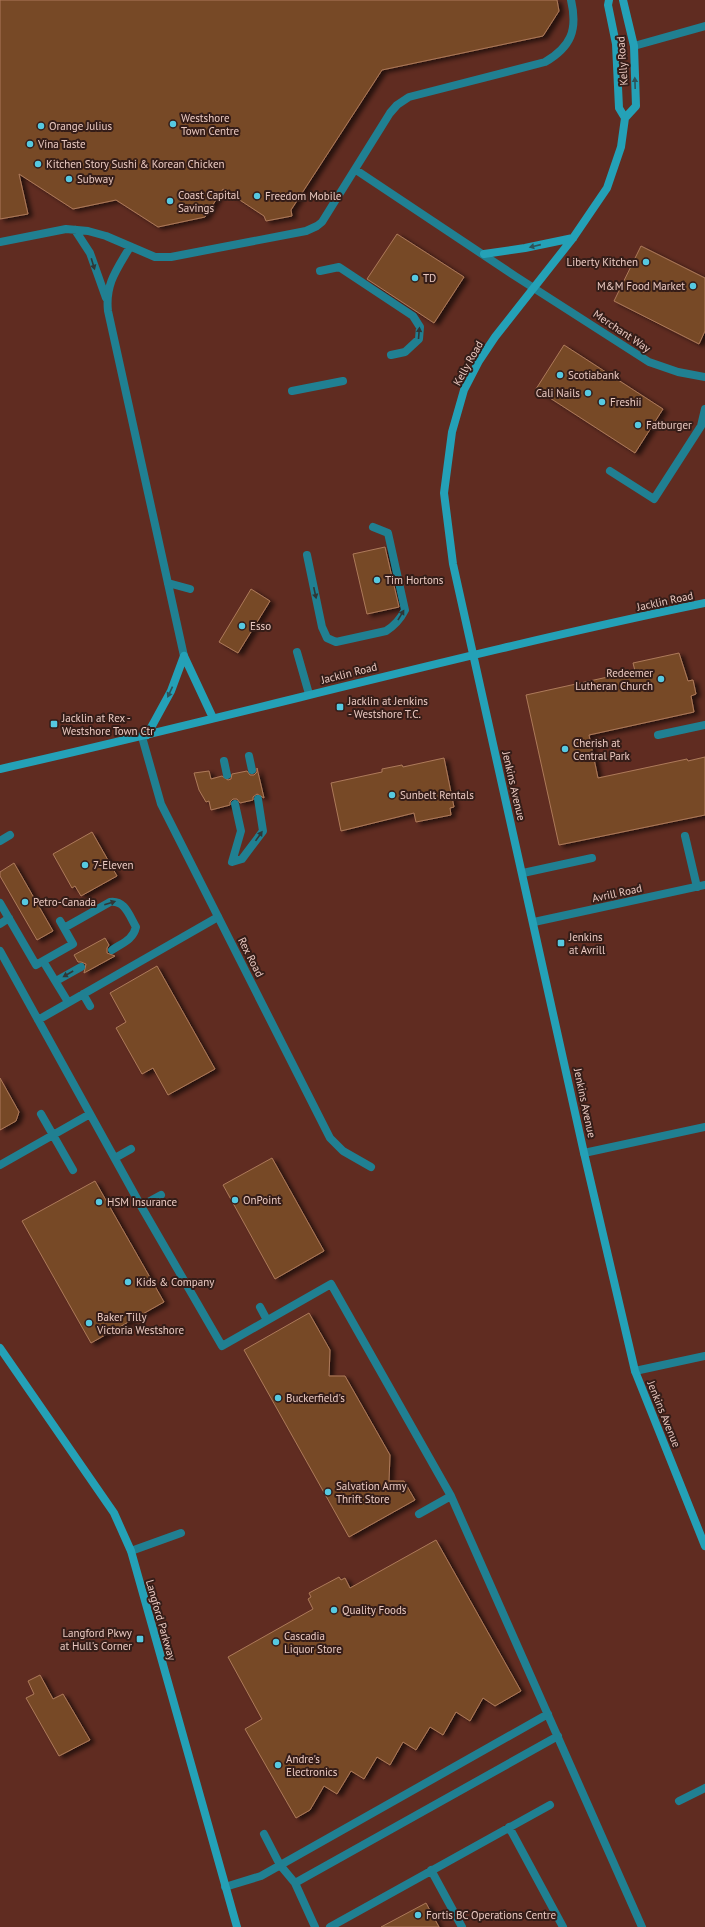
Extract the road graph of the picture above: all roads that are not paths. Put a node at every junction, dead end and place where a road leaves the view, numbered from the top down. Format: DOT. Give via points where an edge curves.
graph roads {
  1 [pos="571,0"];
  2 [pos="609,0"];
  3 [pos="623,0"];
  4 [pos="705,26"];
  5 [pos="634,46"];
  6 [pos="625,118"];
  7 [pos="356,170"];
  8 [pos="75,230"];
  9 [pos="573,238"];
  10 [pos="0,242"];
  11 [pos="130,247"];
  12 [pos="484,254"];
  13 [pos="320,271"];
  14 [pos="534,287"];
  15 [pos="107,300"];
  16 [pos="391,355"];
  17 [pos="705,377"];
  18 [pos="343,381"];
  19 [pos="292,391"];
  20 [pos="705,409"];
  21 [pos="610,471"];
  22 [pos="373,527"];
  23 [pos="307,555"];
  24 [pos="168,583"];
  25 [pos="190,589"];
  26 [pos="704,606"];
  27 [pos="297,652"];
  28 [pos="474,654"];
  29 [pos="184,656"];
  30 [pos="309,694"];
  31 [pos="213,718"];
  32 [pos="705,725"];
  33 [pos="658,735"];
  34 [pos="144,736"];
  35 [pos="249,756"];
  36 [pos="224,761"];
  37 [pos="0,768"];
  38 [pos="252,770"];
  39 [pos="227,775"];
  40 [pos="258,799"];
  41 [pos="235,804"];
  42 [pos="10,835"];
  43 [pos="685,836"];
  44 [pos="0,841"];
  45 [pos="592,858"];
  46 [pos="523,873"];
  47 [pos="701,886"];
  48 [pos="0,903"];
  49 [pos="218,917"];
  50 [pos="9,918"];
  51 [pos="534,922"];
  52 [pos="0,924"];
  53 [pos="112,950"];
  54 [pos="0,951"];
  55 [pos="43,961"];
  56 [pos="81,967"];
  57 [pos="56,981"];
  58 [pos="83,994"];
  59 [pos="68,1002"];
  60 [pos="90,1006"];
  61 [pos="38,1020"];
  62 [pos="41,1114"];
  63 [pos="90,1114"];
  64 [pos="705,1127"];
  65 [pos="53,1135"];
  66 [pos="131,1149"];
  67 [pos="584,1153"];
  68 [pos="115,1158"];
  69 [pos="0,1165"];
  70 [pos="371,1167"];
  71 [pos="73,1170"];
  72 [pos="160,1195"];
  73 [pos="142,1206"];
  74 [pos="260,1307"];
  75 [pos="267,1320"];
  76 [pos="0,1348"];
  77 [pos="705,1356"];
  78 [pos="635,1370"];
  79 [pos="451,1496"];
  80 [pos="420,1514"];
  81 [pos="181,1533"];
  82 [pos="705,1546"];
  83 [pos="131,1551"];
  84 [pos="548,1714"];
  85 [pos="558,1736"];
  86 [pos="705,1788"];
  87 [pos="679,1801"];
  88 [pos="550,1805"];
  89 [pos="509,1827"];
  90 [pos="264,1834"];
  91 [pos="280,1865"];
  92 [pos="431,1870"];
  93 [pos="295,1883"];
  94 [pos="225,1887"];
  95 [pos="238,1927"];
  96 [pos="315,1927"];
  97 [pos="330,1927"];
  98 [pos="462,1927"];
  99 [pos="563,1927"];
  100 [pos="642,1927"];
  1 -- 7 [label="street" via="574,25 560,54 545,62 409,97 390,113"];
  2 -- 6 [label="street, Kelly Road" via="616,44 619,108"];
  3 -- 5 [label="street, Kelly Road"];
  4 -- 5 [label="street"];
  6 -- 5 [label="street, Kelly Road, one-way" via="636,106"];
  6 -- 9 [label="street, Kelly Road" via="621,147 607,188"];
  7 -- 11 [label="street" via="322,222 306,232 171,257 155,257"];
  7 -- 12 [label="street, Merchant Way"];
  8 -- 10 [label="street" via="66,229"];
  8 -- 11 [label="street" via="106,236"];
  8 -- 15 [label="street, one-way" via="90,253"];
  9 -- 12 [label="street, one-way"];
  9 -- 14 [label="street, Kelly Road"];
  11 -- 15 [label="street" via="112,279"];
  12 -- 14 [label="street, Merchant Way"];
  16 -- 13 [label="street, one-way" via="405,352 419,339 420,327 413,316 338,267"];
  14 -- 17 [label="street, Merchant Way" via="649,362 678,372"];
  14 -- 28 [label="street, Kelly Road" via="479,361 464,390 452,432 444,493 453,564"];
  15 -- 24 [label="street"];
  18 -- 19 [label="street"];
  20 -- 21 [label="street" via="701,426 654,499"];
  23 -- 22 [label="street, one-way" via="322,627 327,638 336,642 386,631 399,620 405,610 388,533"];
  24 -- 25 [label="street"];
  24 -- 29 [label="street"];
  26 -- 28 [label="street, Jacklin Road"];
  27 -- 30 [label="street"];
  28 -- 30 [label="street, Jacklin Road"];
  28 -- 46 [label="street, Jenkins Avenue"];
  29 -- 31 [label="street"];
  29 -- 34 [label="street, one-way" via="171,691"];
  30 -- 31 [label="street, Jacklin Road"];
  31 -- 34 [label="street, Jacklin Road"];
  32 -- 33 [label="street"];
  34 -- 37 [label="street, Jacklin Road"];
  34 -- 49 [label="street, Rex Road" via="160,804"];
  35 -- 38 [label="street"];
  36 -- 39 [label="street"];
  41 -- 40 [label="street, one-way" via="241,831 232,862 242,859 263,831"];
  42 -- 44 [label="street"];
  43 -- 47 [label="street"];
  45 -- 46 [label="street"];
  46 -- 51 [label="street, Jenkins Avenue"];
  47 -- 51 [label="street, Avrill Road"];
  48 -- 50 [label="street"];
  49 -- 58 [label="street"];
  49 -- 70 [label="street, Rex Road" via="330,1138 343,1151"];
  50 -- 52 [label="street"];
  50 -- 55 [label="street" via="36,965"];
  51 -- 67 [label="street, Jenkins Avenue"];
  55 -- 53 [label="street, one-way" via="73,944 62,924 117,901 121,903 136,927 131,938"];
  54 -- 61 [label="street"];
  55 -- 57 [label="street"];
  56 -- 57 [label="street, one-way"];
  57 -- 59 [label="street"];
  58 -- 59 [label="street"];
  58 -- 60 [label="street"];
  59 -- 61 [label="street"];
  61 -- 63 [label="street"];
  62 -- 65 [label="street"];
  63 -- 65 [label="street"];
  63 -- 68 [label="street"];
  64 -- 67 [label="street"];
  65 -- 69 [label="street"];
  65 -- 71 [label="street"];
  66 -- 68 [label="street"];
  67 -- 78 [label="street, Jenkins Avenue"];
  68 -- 73 [label="street"];
  72 -- 73 [label="street"];
  73 -- 75 [label="street" via="222,1346"];
  74 -- 75 [label="street"];
  75 -- 79 [label="street" via="331,1284"];
  76 -- 83 [label="street, Langford Parkway" via="114,1514"];
  77 -- 78 [label="street"];
  78 -- 82 [label="street, Jenkins Avenue"];
  79 -- 80 [label="street"];
  79 -- 84 [label="street"];
  81 -- 83 [label="street"];
  83 -- 94 [label="street, Langford Parkway"];
  84 -- 85 [label="street"];
  84 -- 91 [label="street"];
  85 -- 93 [label="street"];
  85 -- 100 [label="street"];
  86 -- 87 [label="street"];
  88 -- 89 [label="street"];
  89 -- 92 [label="street"];
  89 -- 99 [label="street"];
  90 -- 91 [label="street"];
  91 -- 93 [label="street"];
  91 -- 94 [label="street" via="262,1876"];
  92 -- 97 [label="street"];
  92 -- 98 [label="street"];
  93 -- 96 [label="street"];
  94 -- 95 [label="street, Langford Parkway"];
}
